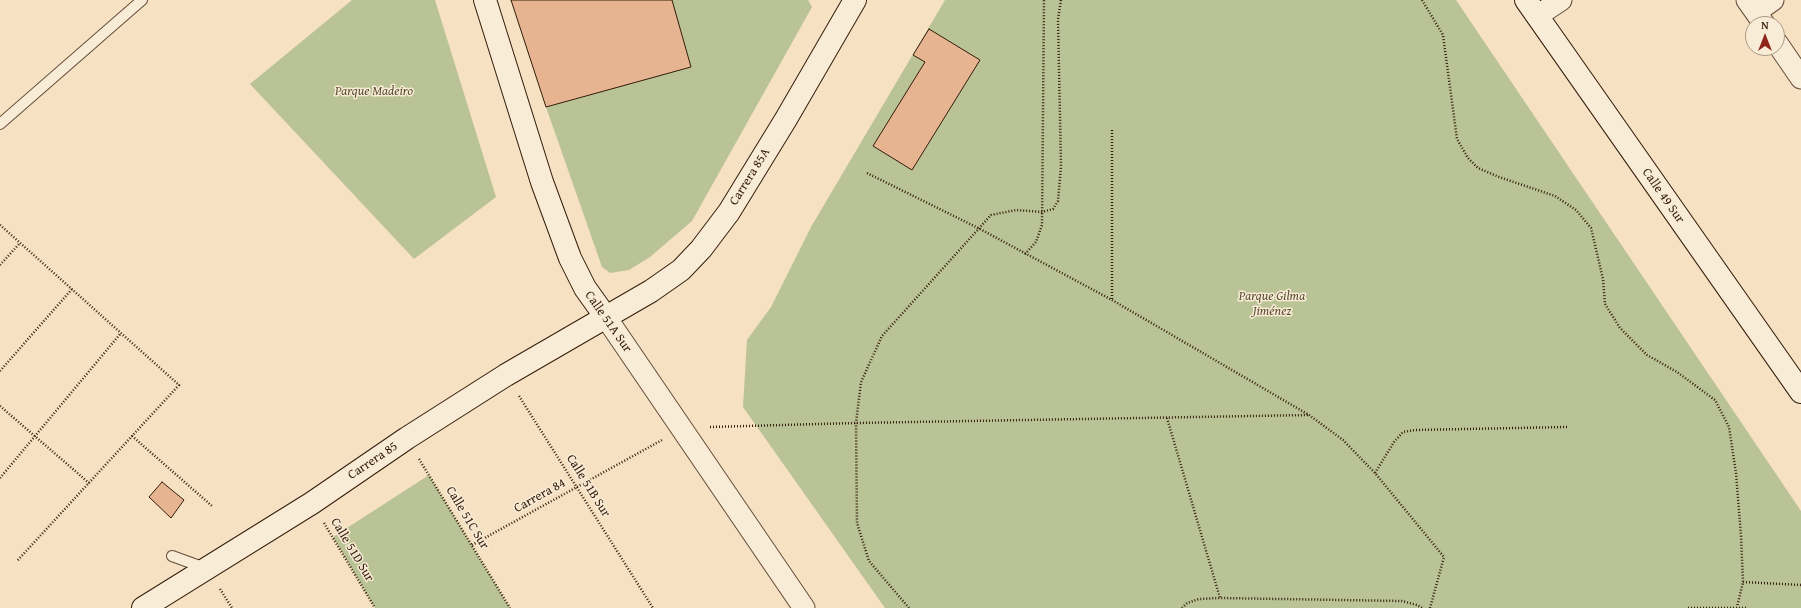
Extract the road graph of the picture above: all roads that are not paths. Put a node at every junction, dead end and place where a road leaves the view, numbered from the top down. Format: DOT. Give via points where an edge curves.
graph roads {
  1 [pos="142,0"];
  2 [pos="485,0"];
  3 [pos="855,0"];
  4 [pos="1561,0"];
  5 [pos="1773,0"];
  6 [pos="1532,8"];
  7 [pos="1756,12"];
  8 [pos="1785,55"];
  9 [pos="1801,78"];
  10 [pos="0,124"];
  11 [pos="606,316"];
  12 [pos="1801,392"];
  13 [pos="172,556"];
  14 [pos="207,568"];
  15 [pos="143,608"];
  16 [pos="804,608"];
  1 -- 10 [label="lane"];
  2 -- 11 [label="street, Calle 51A Sur" via="542,182 570,258 585,288"];
  3 -- 11 [label="street, Carrera 85A" via="729,212 701,249 681,270 651,292"];
  4 -- 6 [label="street"];
  5 -- 7 [label="street"];
  6 -- 12 [label="street, Calle 49 Sur"];
  8 -- 9 [label="street"];
  11 -- 14 [label="street, Carrera 85" via="506,375"];
  11 -- 16 [label="street, Calle 51A Sur"];
  13 -- 14 [label="lane"];
  14 -- 15 [label="street, Carrera 85"];
}
